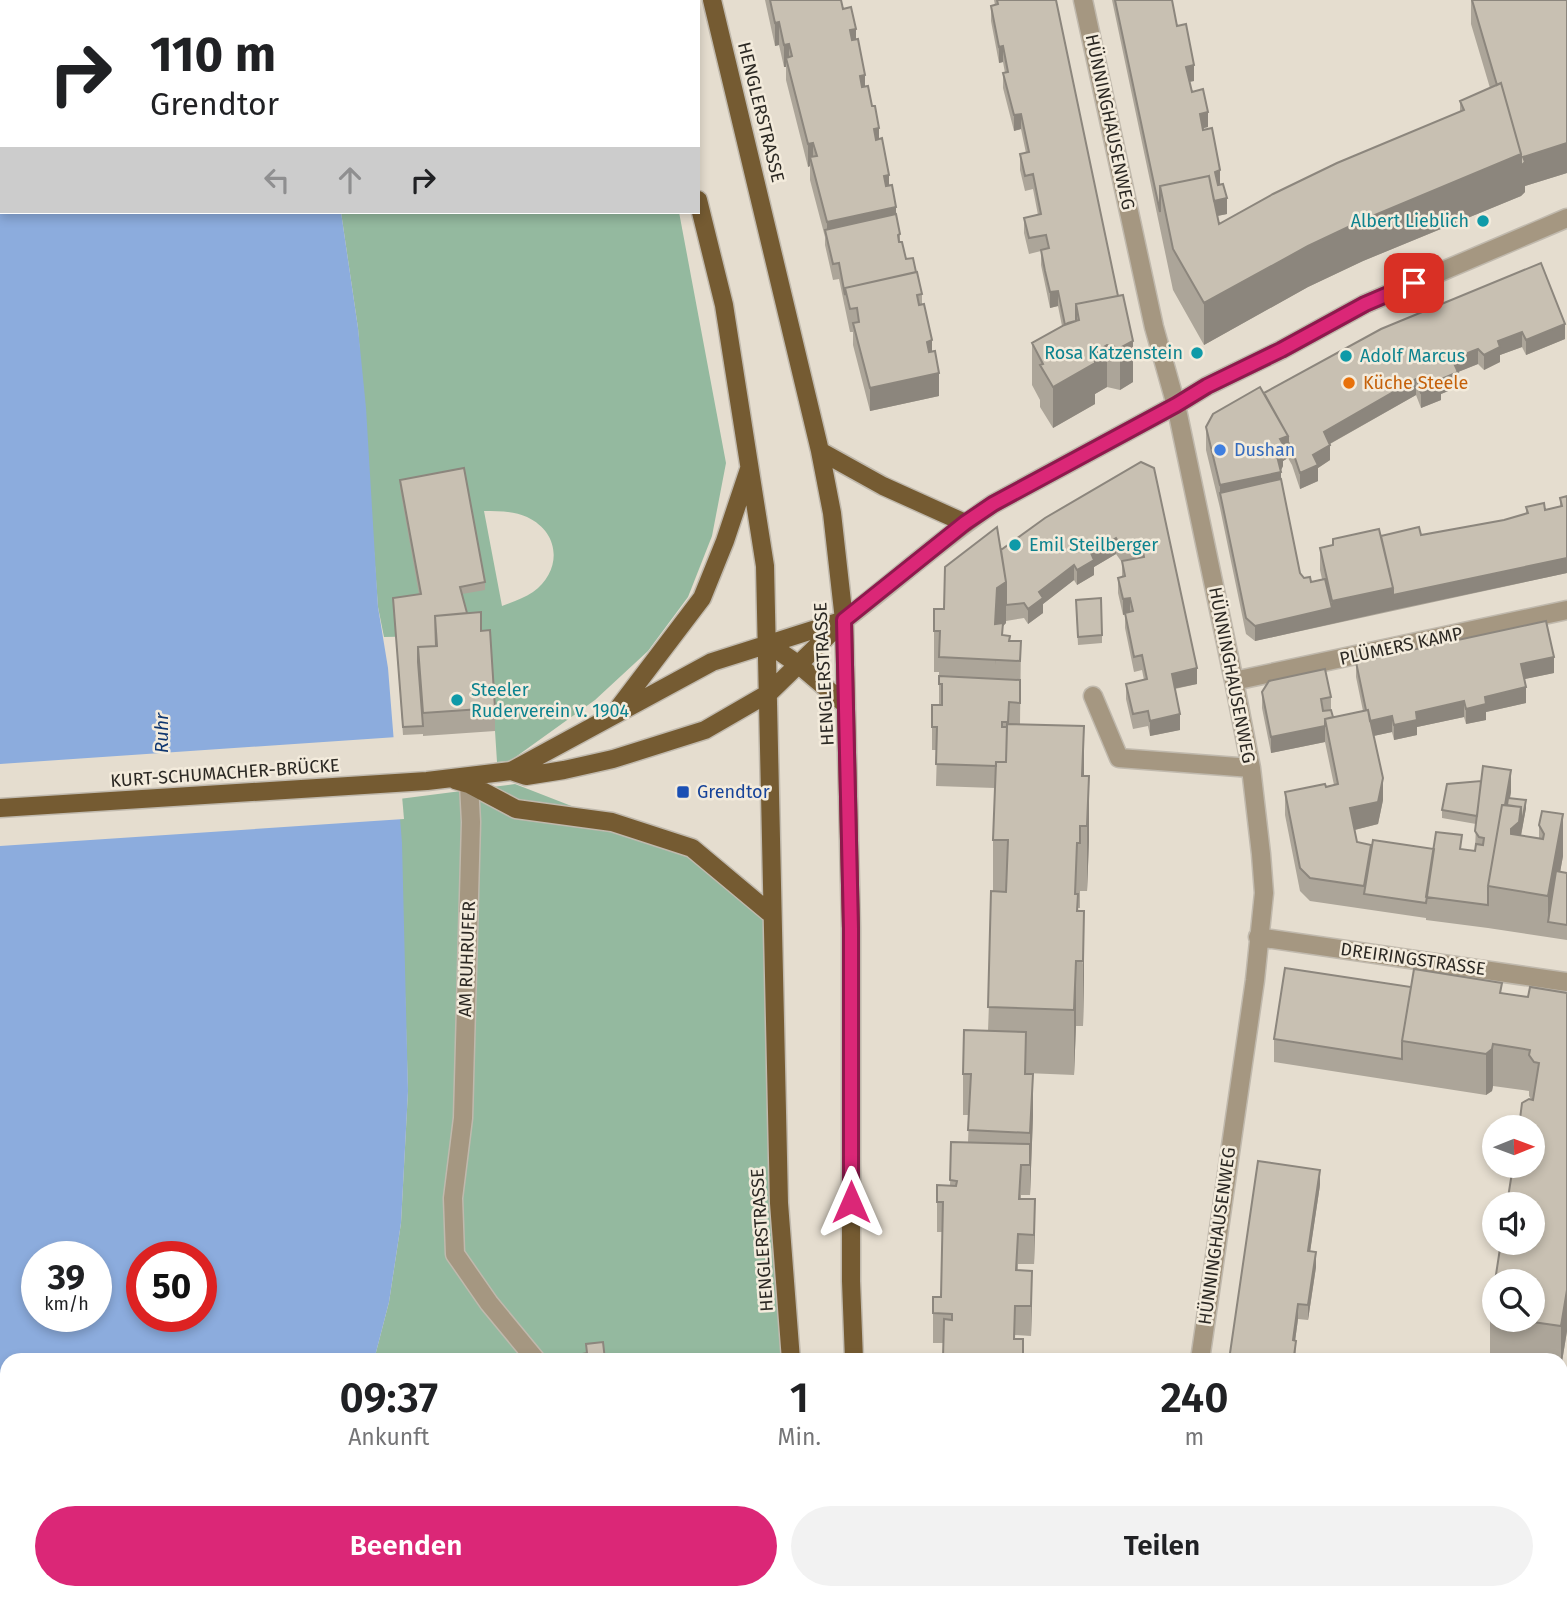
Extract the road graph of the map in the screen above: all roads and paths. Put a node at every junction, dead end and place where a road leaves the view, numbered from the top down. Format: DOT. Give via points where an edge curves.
graph roads {
  1 [pos="712,0"];
  2 [pos="1083,0"];
  3 [pos="700,208"];
  4 [pos="1567,218"];
  5 [pos="1176,405"];
  6 [pos="820,451"];
  7 [pos="750,466"];
  8 [pos="965,523"];
  9 [pos="1567,610"];
  10 [pos="844,620"];
  11 [pos="767,643"];
  12 [pos="799,665"];
  13 [pos="1234,681"];
  14 [pos="769,693"];
  15 [pos="1093,696"];
  16 [pos="846,705"];
  17 [pos="616,712"];
  18 [pos="1251,768"];
  19 [pos="510,771"];
  20 [pos="460,781"];
  21 [pos="0,808"];
  22 [pos="771,914"];
  23 [pos="1258,937"];
  24 [pos="1567,982"];
  25 [pos="532,1353"];
  26 [pos="790,1353"];
  27 [pos="854,1353"];
  28 [pos="1201,1353"];
  1 -- 6 [label="main road, HENGLERSTRASSE"];
  2 -- 5 [label="street, HÜNNINGHAUSENWEG" via="1154,327"];
  3 -- 7 [label="main road, HENGLERSTRASSE" via="724,305"];
  4 -- 5 [label="street" via="1365,304"];
  5 -- 8 [label="street"];
  5 -- 13 [label="street, HÜNNINGHAUSENWEG"];
  6 -- 8 [label="main road"];
  6 -- 10 [label="main road, HENGLERSTRASSE"];
  7 -- 11 [label="main road, HENGLERSTRASSE" via="765,566"];
  7 -- 17 [label="main road, KURT-SCHUMACHER-BRÜCKE" via="702,598"];
  8 -- 10 [label="street"];
  9 -- 13 [label="street, PLÜMERS KAMP"];
  10 -- 11 [label="main road, KURT-SCHUMACHER-BRÜCKE"];
  10 -- 12 [label="main road, KURT-SCHUMACHER-BRÜCKE"];
  10 -- 16 [label="main road, HENGLERSTRASSE"];
  11 -- 12 [label="main road"];
  11 -- 14 [label="main road, HENGLERSTRASSE"];
  11 -- 17 [label="main road, KURT-SCHUMACHER-BRÜCKE" via="712,662"];
  12 -- 14 [label="main road, KURT-SCHUMACHER-BRÜCKE"];
  12 -- 16 [label="main road"];
  13 -- 18 [label="street, HÜNNINGHAUSENWEG"];
  14 -- 19 [label="main road, KURT-SCHUMACHER-BRÜCKE" via="705,730 613,759 526,776"];
  14 -- 22 [label="main road, HENGLERSTRASSE"];
  15 -- 18 [label="street" via="1119,758"];
  16 -- 27 [label="main road, HENGLERSTRASSE"];
  17 -- 19 [label="main road, KURT-SCHUMACHER-BRÜCKE"];
  18 -- 23 [label="street, HÜNNINGHAUSENWEG" via="1264,893"];
  19 -- 20 [label="main road, KURT-SCHUMACHER-BRÜCKE"];
  20 -- 21 [label="main road, KURT-SCHUMACHER-BRÜCKE"];
  20 -- 22 [label="main road" via="516,809 612,822 692,848"];
  20 -- 25 [label="street, AM RUHRUFER" via="471,822 462,1134 453,1198 455,1254"];
  22 -- 26 [label="main road, HENGLERSTRASSE" via="779,1203"];
  23 -- 24 [label="street, DREIRINGSTRASSE"];
  23 -- 28 [label="street, HÜNNINGHAUSENWEG"];
}
